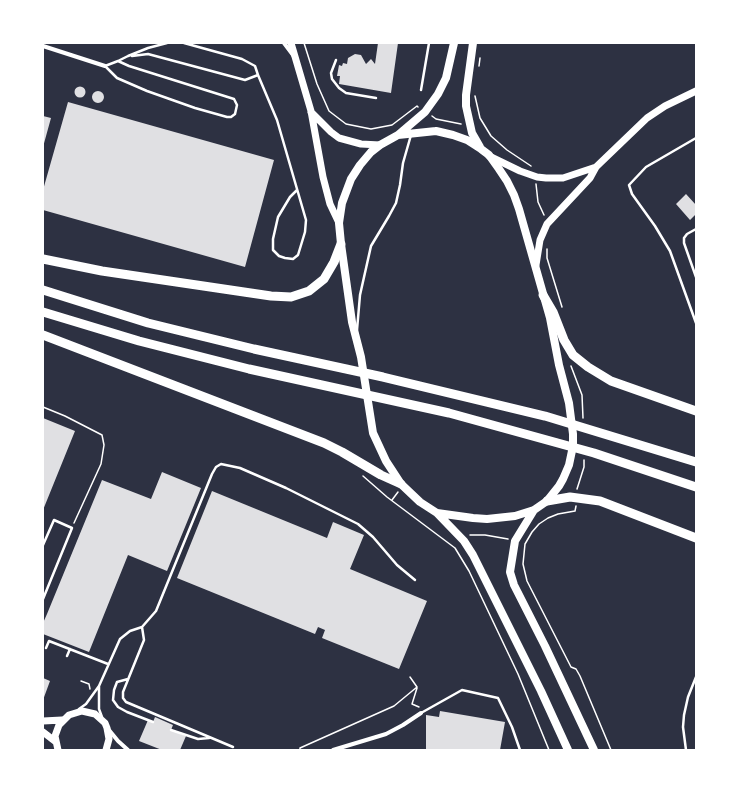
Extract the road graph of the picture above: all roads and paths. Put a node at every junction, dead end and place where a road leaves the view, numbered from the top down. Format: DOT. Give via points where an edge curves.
graph roads {
  1 [pos="167,43"];
  2 [pos="184,43"];
  3 [pos="284,43"];
  4 [pos="291,43"];
  5 [pos="304,43"];
  6 [pos="429,43"];
  7 [pos="454,43"];
  8 [pos="473,43"];
  9 [pos="43,46"];
  10 [pos="128,56"];
  11 [pos="481,56"];
  12 [pos="295,58"];
  13 [pos="336,60"];
  14 [pos="118,61"];
  15 [pos="105,66"];
  16 [pos="479,69"];
  17 [pos="258,75"];
  18 [pos="421,90"];
  19 [pos="696,91"];
  20 [pos="475,94"];
  21 [pos="376,98"];
  22 [pos="419,108"];
  23 [pos="311,111"];
  24 [pos="436,119"];
  25 [pos="461,124"];
  26 [pos="411,134"];
  27 [pos="398,136"];
  28 [pos="696,138"];
  29 [pos="380,145"];
  30 [pos="481,149"];
  31 [pos="489,156"];
  32 [pos="533,166"];
  33 [pos="596,167"];
  34 [pos="536,182"];
  35 [pos="297,190"];
  36 [pos="545,218"];
  37 [pos="339,223"];
  38 [pos="696,229"];
  39 [pos="548,243"];
  40 [pos="340,244"];
  41 [pos="43,259"];
  42 [pos="535,268"];
  43 [pos="696,277"];
  44 [pos="43,290"];
  45 [pos="543,295"];
  46 [pos="562,309"];
  47 [pos="43,312"];
  48 [pos="696,323"];
  49 [pos="43,335"];
  50 [pos="357,337"];
  51 [pos="43,407"];
  52 [pos="696,411"];
  53 [pos="696,462"];
  54 [pos="359,473"];
  55 [pos="401,484"];
  56 [pos="696,487"];
  57 [pos="547,501"];
  58 [pos="576,508"];
  59 [pos="534,510"];
  60 [pos="437,513"];
  61 [pos="72,528"];
  62 [pos="470,535"];
  63 [pos="505,538"];
  64 [pos="696,538"];
  65 [pos="43,545"];
  66 [pos="458,546"];
  67 [pos="455,548"];
  68 [pos="415,580"];
  69 [pos="43,599"];
  70 [pos="142,627"];
  71 [pos="46,648"];
  72 [pos="70,649"];
  73 [pos="67,656"];
  74 [pos="108,664"];
  75 [pos="410,677"];
  76 [pos="696,677"];
  77 [pos="128,679"];
  78 [pos="81,680"];
  79 [pos="99,686"];
  80 [pos="417,687"];
  81 [pos="90,689"];
  82 [pos="74,712"];
  83 [pos="422,712"];
  84 [pos="62,720"];
  85 [pos="103,720"];
  86 [pos="43,721"];
  87 [pos="153,722"];
  88 [pos="107,728"];
  89 [pos="171,730"];
  90 [pos="43,732"];
  91 [pos="210,738"];
  92 [pos="56,742"];
  93 [pos="233,747"];
  94 [pos="58,750"];
  95 [pos="106,750"];
  96 [pos="128,750"];
  97 [pos="300,750"];
  98 [pos="333,750"];
  99 [pos="520,750"];
  100 [pos="549,750"];
  101 [pos="568,750"];
  102 [pos="594,750"];
  103 [pos="611,750"];
  104 [pos="686,750"];
  1 -- 10 [label="lane"];
  2 -- 17 [label="lane" via="242,59 254,66"];
  3 -- 12 [label="street"];
  4 -- 12 [label="street"];
  5 -- 22 [label="path" via="328,111 346,124 370,129 392,125 417,106"];
  6 -- 18 [label="lane"];
  7 -- 27 [label="main road" via="446,78 438,94 425,112"];
  8 -- 30 [label="main road" via="466,106 472,133"];
  9 -- 15 [label="street"];
  10 -- 14 [label="lane"];
  10 -- 17 [label="lane" via="148,54 245,80"];
  11 -- 16 [label="path"];
  12 -- 23 [label="street"];
  13 -- 21 [label="lane" via="331,73 339,88 346,94"];
  14 -- 15 [label="lane"];
  14 -- 15 [label="lane" via="234,99 237,105 235,114 227,117 147,91 117,78"];
  17 -- 35 [label="lane" via="277,120"];
  19 -- 33 [label="street" via="647,118"];
  20 -- 32 [label="path" via="479,119 491,136 507,150"];
  23 -- 29 [label="street" via="339,138 361,144"];
  23 -- 37 [label="street" via="323,177 330,204"];
  24 -- 25 [label="path"];
  26 -- 27 [label="main road"];
  26 -- 30 [label="main road" via="436,131 467,140"];
  26 -- 50 [label="lane" via="402,163 396,203 371,246 360,295"];
  27 -- 29 [label="main road"];
  28 -- 48 [label="lane" via="646,167 629,185 632,194 670,251"];
  29 -- 37 [label="main road" via="363,160 351,179 342,203"];
  30 -- 31 [label="main road"];
  31 -- 33 [label="street" via="520,171 542,177 563,178"];
  31 -- 42 [label="main road" via="507,181 514,196"];
  33 -- 42 [label="street" via="590,178 547,224 540,240"];
  34 -- 36 [label="path" via="538,202"];
  35 -- 35 [label="lane" via="306,220 298,255 292,259 279,256 272,250 278,217"];
  37 -- 40 [label="main road"];
  38 -- 43 [label="lane" via="684,238"];
  39 -- 46 [label="path" via="547,258"];
  40 -- 41 [label="highway" via="334,262 324,279 309,291 291,296 270,296"];
  40 -- 50 [label="main road" via="352,322"];
  42 -- 45 [label="main road"];
  44 -- 53 [label="highway" via="148,323 545,416"];
  45 -- 52 [label="highway" via="573,355 588,367 611,381"];
  45 -- 57 [label="main road" via="569,403 573,434 569,465 559,486"];
  47 -- 56 [label="highway" via="249,369 449,413 594,453"];
  49 -- 55 [label="highway" via="324,443"];
  50 -- 55 [label="main road" via="372,434"];
  51 -- 61 [label="path" via="102,435 104,445 100,464"];
  54 -- 67 [label="path"];
  55 -- 60 [label="main road" via="420,502"];
  57 -- 59 [label="main road"];
  57 -- 64 [label="highway" via="570,497 600,501"];
  58 -- 103 [label="path" via="576,511 558,514 539,524 526,544 522,564 527,581 571,667 576,669 580,676"];
  59 -- 60 [label="main road" via="515,516 487,519"];
  59 -- 102 [label="main road" via="515,541 510,572"];
  60 -- 101 [label="main road" via="464,541 473,555"];
  61 -- 65 [label="lane" via="54,520"];
  61 -- 69 [label="lane"];
  62 -- 63 [label="path"];
  66 -- 67 [label="path"];
  67 -- 100 [label="path" via="469,570 518,674"];
  68 -- 70 [label="lane" via="358,524 286,488 240,468 221,464 212,474 156,611"];
  70 -- 74 [label="lane" via="130,631 120,639"];
  70 -- 77 [label="lane" via="144,640"];
  71 -- 72 [label="lane" via="49,641"];
  72 -- 73 [label="lane"];
  72 -- 74 [label="lane"];
  74 -- 79 [label="lane"];
  75 -- 80 [label="path"];
  76 -- 104 [label="lane" via="684,714"];
  77 -- 87 [label="lane" via="117,682 113,700 123,710"];
  77 -- 91 [label="lane" via="123,692 126,702"];
  78 -- 81 [label="path" via="89,684"];
  79 -- 82 [label="lane" via="86,704"];
  79 -- 85 [label="lane" via="99,709"];
  80 -- 83 [label="path" via="412,704 419,707"];
  80 -- 97 [label="path" via="394,706"];
  82 -- 84 [label="street"];
  82 -- 85 [label="street" via="89,712"];
  83 -- 98 [label="street" via="386,734"];
  83 -- 99 [label="lane" via="462,690 498,698"];
  84 -- 86 [label="street"];
  84 -- 92 [label="street" via="56,731"];
  85 -- 88 [label="street"];
  88 -- 95 [label="street" via="109,739"];
  88 -- 96 [label="street"];
  89 -- 91 [label="lane" via="198,739"];
  90 -- 92 [label="street"];
  91 -- 93 [label="lane"];
  92 -- 94 [label="street"];
}
